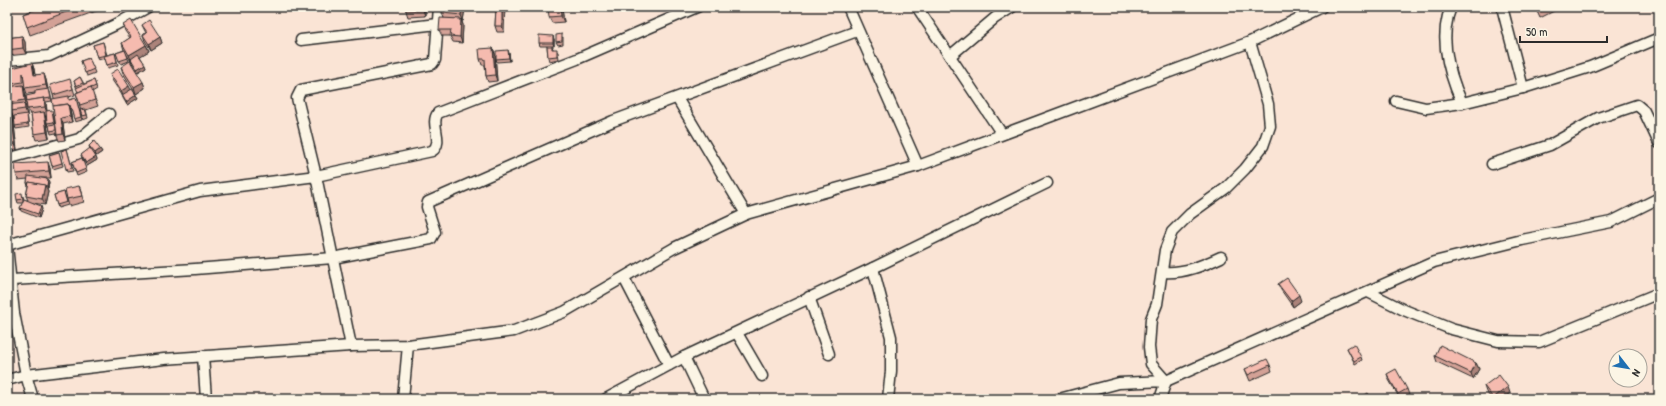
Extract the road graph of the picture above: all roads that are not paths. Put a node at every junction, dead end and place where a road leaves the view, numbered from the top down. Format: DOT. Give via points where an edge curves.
graph roads {
  1 [pos="148,7"];
  2 [pos="439,7"];
  3 [pos="698,7"];
  4 [pos="848,7"];
  5 [pos="916,7"];
  6 [pos="1012,7"];
  7 [pos="1322,7"];
  8 [pos="1451,7"];
  9 [pos="1502,7"];
  10 [pos="438,24"];
  11 [pos="857,31"];
  12 [pos="1659,38"];
  13 [pos="301,40"];
  14 [pos="1250,42"];
  15 [pos="950,56"];
  16 [pos="7,60"];
  17 [pos="1523,88"];
  18 [pos="677,98"];
  19 [pos="1396,101"];
  20 [pos="1462,103"];
  21 [pos="109,114"];
  22 [pos="1002,134"];
  23 [pos="1659,142"];
  24 [pos="7,159"];
  25 [pos="1492,164"];
  26 [pos="918,166"];
  27 [pos="316,176"];
  28 [pos="1047,183"];
  29 [pos="1659,198"];
  30 [pos="746,214"];
  31 [pos="7,246"];
  32 [pos="1221,257"];
  33 [pos="333,258"];
  34 [pos="873,268"];
  35 [pos="1163,272"];
  36 [pos="624,278"];
  37 [pos="12,280"];
  38 [pos="1368,292"];
  39 [pos="1659,293"];
  40 [pos="809,297"];
  41 [pos="11,314"];
  42 [pos="737,333"];
  43 [pos="408,345"];
  44 [pos="352,346"];
  45 [pos="828,354"];
  46 [pos="203,356"];
  47 [pos="684,357"];
  48 [pos="669,365"];
  49 [pos="26,375"];
  50 [pos="762,376"];
  51 [pos="7,380"];
  52 [pos="1166,381"];
  53 [pos="33,399"];
  54 [pos="206,399"];
  55 [pos="403,399"];
  56 [pos="606,399"];
  57 [pos="704,399"];
  58 [pos="888,399"];
  59 [pos="1060,399"];
  60 [pos="1160,399"];
  1 -- 16 [label="street" via="48,56"];
  2 -- 10 [label="street"];
  3 -- 27 [label="street" via="577,59 438,113 435,119 438,143 432,151"];
  4 -- 11 [label="street"];
  5 -- 15 [label="street"];
  6 -- 15 [label="street"];
  7 -- 14 [label="street"];
  8 -- 20 [label="street" via="1445,37 1448,65"];
  9 -- 17 [label="street"];
  10 -- 13 [label="street"];
  10 -- 27 [label="street" via="435,60 429,65 300,90 297,98"];
  11 -- 18 [label="street"];
  11 -- 26 [label="street"];
  12 -- 17 [label="street" via="1590,67"];
  14 -- 22 [label="street"];
  14 -- 35 [label="street" via="1268,104 1270,126 1263,146 1245,170 1190,214 1172,232 1165,250"];
  15 -- 22 [label="street"];
  17 -- 20 [label="street"];
  18 -- 30 [label="street"];
  18 -- 33 [label="street" via="613,121 428,202 427,207 435,232 431,239"];
  19 -- 20 [label="street" via="1426,108"];
  21 -- 24 [label="street" via="79,139"];
  22 -- 26 [label="street"];
  23 -- 25 [label="street" via="1644,111 1637,105 1598,118 1550,145"];
  26 -- 30 [label="street"];
  27 -- 31 [label="street" via="200,191"];
  27 -- 33 [label="street"];
  28 -- 34 [label="street"];
  29 -- 38 [label="street" via="1611,222 1522,240 1434,262"];
  30 -- 36 [label="street" via="674,248"];
  31 -- 37 [label="street"];
  32 -- 35 [label="street" via="1189,269 1172,273"];
  33 -- 37 [label="street"];
  33 -- 44 [label="street"];
  34 -- 40 [label="street"];
  34 -- 58 [label="street" via="891,337"];
  35 -- 52 [label="street" via="1157,304 1151,319 1148,347 1151,364"];
  36 -- 43 [label="street" via="564,312 514,332"];
  36 -- 48 [label="street"];
  37 -- 41 [label="street"];
  38 -- 39 [label="street" via="1404,310 1451,328 1498,341 1539,342"];
  38 -- 52 [label="street"];
  40 -- 42 [label="street"];
  40 -- 45 [label="street"];
  41 -- 49 [label="street"];
  42 -- 47 [label="street"];
  42 -- 50 [label="street"];
  43 -- 44 [label="street"];
  43 -- 55 [label="street"];
  44 -- 46 [label="street"];
  46 -- 49 [label="street" via="97,365"];
  46 -- 54 [label="street"];
  47 -- 48 [label="street"];
  47 -- 57 [label="street"];
  48 -- 56 [label="street"];
  49 -- 51 [label="street"];
  49 -- 53 [label="street"];
  52 -- 59 [label="street" via="1119,383"];
  52 -- 60 [label="street"];
}
